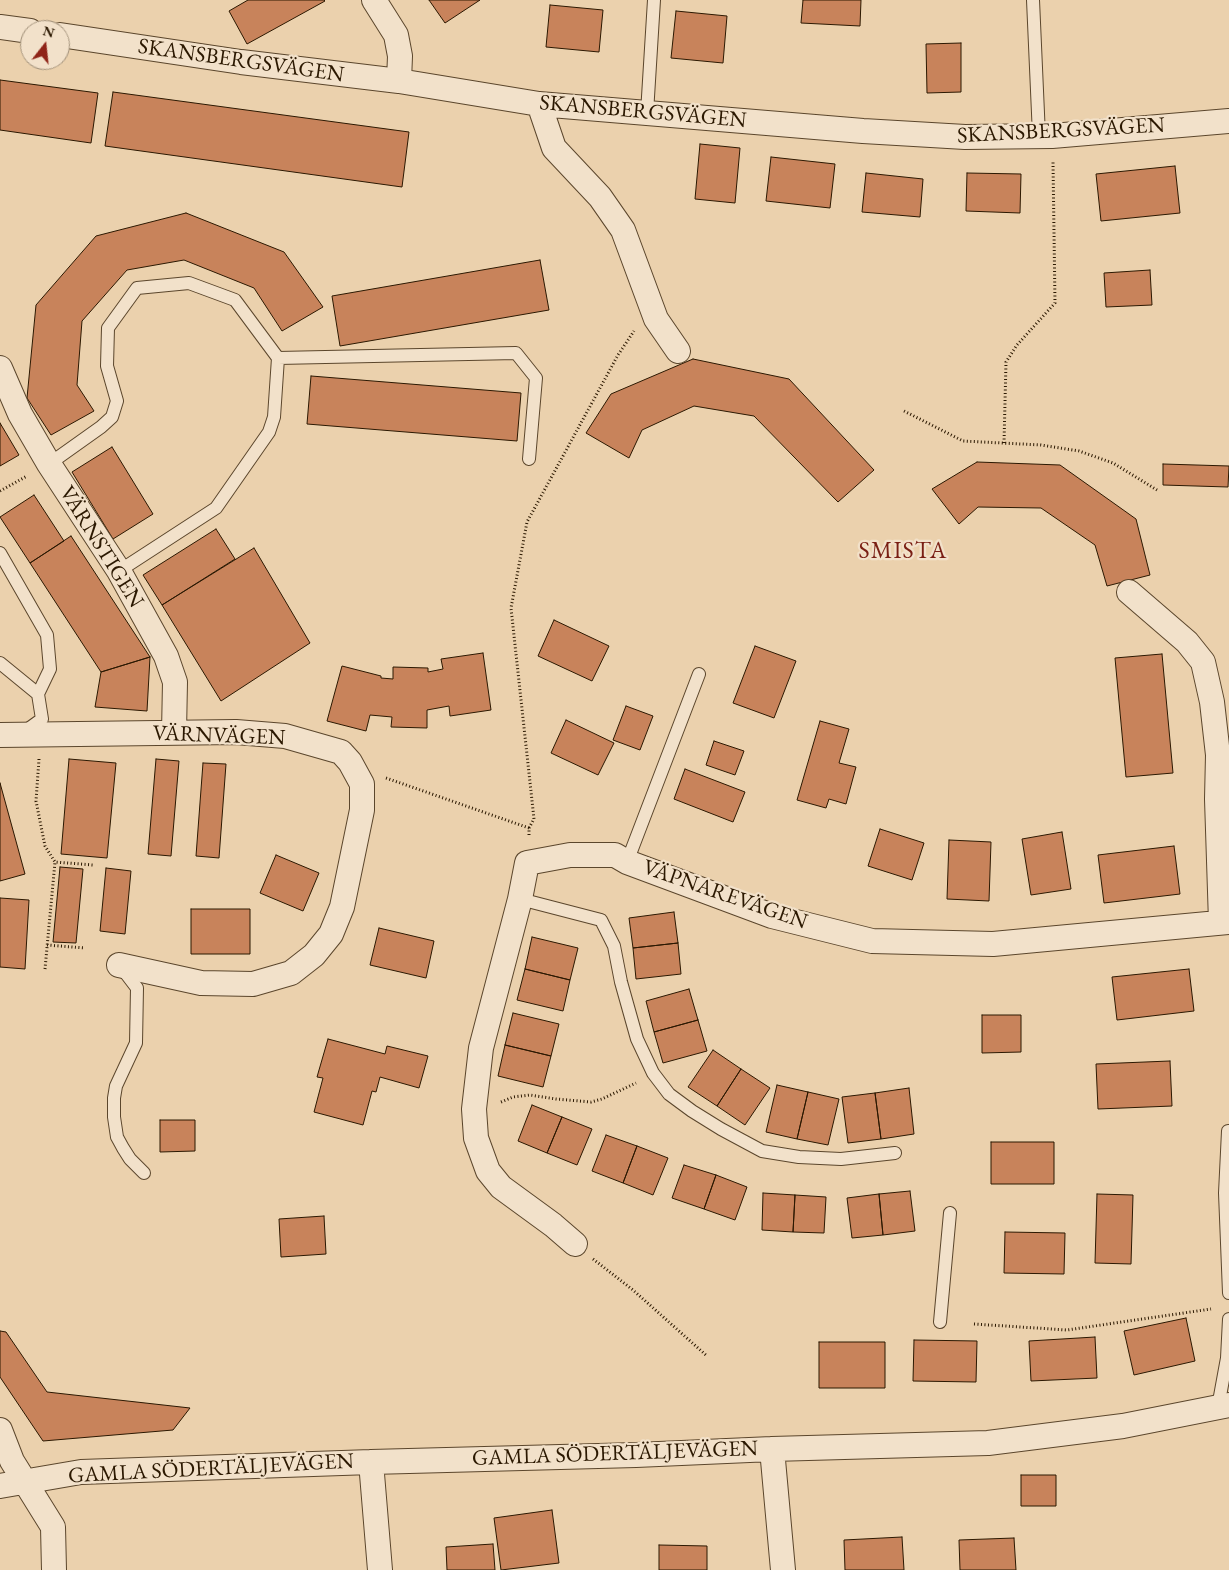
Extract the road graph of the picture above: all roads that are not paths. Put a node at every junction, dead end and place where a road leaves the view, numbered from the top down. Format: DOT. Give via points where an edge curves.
graph roads {
  1 [pos="374,0"];
  2 [pos="654,0"];
  3 [pos="1034,0"];
  4 [pos="0,26"];
  5 [pos="20,29"];
  6 [pos="70,37"];
  7 [pos="399,81"];
  8 [pos="539,104"];
  9 [pos="647,113"];
  10 [pos="1229,121"];
  11 [pos="1046,136"];
  12 [pos="678,351"];
  13 [pos="278,358"];
  14 [pos="0,368"];
  15 [pos="529,459"];
  16 [pos="49,464"];
  17 [pos="0,553"];
  18 [pos="119,572"];
  19 [pos="1129,592"];
  20 [pos="0,663"];
  21 [pos="700,674"];
  22 [pos="38,694"];
  23 [pos="174,732"];
  24 [pos="20,735"];
  25 [pos="627,862"];
  26 [pos="520,899"];
  27 [pos="1225,922"];
  28 [pos="119,965"];
  29 [pos="1228,1131"];
  30 [pos="895,1153"];
  31 [pos="144,1173"];
  32 [pos="950,1213"];
  33 [pos="575,1244"];
  34 [pos="1229,1293"];
  35 [pos="1229,1319"];
  36 [pos="940,1322"];
  37 [pos="1224,1406"];
  38 [pos="0,1430"];
  39 [pos="772,1449"];
  40 [pos="371,1462"];
  41 [pos="25,1481"];
  42 [pos="0,1486"];
  43 [pos="54,1570"];
  44 [pos="380,1570"];
  45 [pos="784,1570"];
  1 -- 7 [label="street" via="396,35 400,56"];
  2 -- 9 [label="lane"];
  3 -- 11 [label="lane"];
  4 -- 5 [label="street"];
  6 -- 7 [label="street, SKANSBERGSVÄGEN"];
  7 -- 8 [label="street, SKANSBERGSVÄGEN"];
  8 -- 9 [label="street, SKANSBERGSVÄGEN"];
  8 -- 12 [label="street" via="554,148 600,198 623,230 656,318"];
  9 -- 11 [label="street, SKANSBERGSVÄGEN" via="946,136"];
  10 -- 11 [label="street, SKANSBERGSVÄGEN"];
  13 -- 15 [label="lane" via="516,353 536,378"];
  13 -- 16 [label="lane" via="235,300 189,283 137,288 108,328 107,366 117,401 112,417"];
  13 -- 18 [label="lane" via="274,418 269,432 216,508"];
  14 -- 16 [label="street, VÄRNSTIGEN" via="20,414"];
  16 -- 18 [label="street, VÄRNSTIGEN"];
  17 -- 22 [label="lane" via="46,635 50,669"];
  18 -- 23 [label="street, VÄRNSTIGEN" via="166,656 175,682"];
  19 -- 27 [label="street" via="1187,642 1204,662 1218,755 1217,799"];
  20 -- 22 [label="lane"];
  21 -- 25 [label="lane"];
  22 -- 24 [label="lane" via="42,719"];
  23 -- 24 [label="street, VÄRNVÄGEN"];
  23 -- 28 [label="street, VÄRNVÄGEN" via="285,736 341,752 362,784 362,810 342,906 331,934 314,955 291,973 253,984 201,983"];
  25 -- 26 [label="street, VÄPNAREVÄGEN" via="615,855 570,855 527,864"];
  25 -- 27 [label="street, VÄPNAREVÄGEN" via="772,916 872,941 993,944"];
  26 -- 30 [label="lane" via="602,920 614,946 637,1039 653,1073 669,1094 692,1111 762,1151 841,1159"];
  26 -- 33 [label="street" via="481,1048 474,1109 476,1138 488,1171 501,1186"];
  28 -- 31 [label="lane" via="137,988 136,1043 116,1086 114,1117 117,1137 130,1160"];
  29 -- 34 [label="lane" via="1225,1193"];
  32 -- 36 [label="lane"];
  35 -- 37 [label="lane"];
  37 -- 39 [label="street, GAMLA SÖDERTÄLJEVÄGEN" via="1123,1426 988,1443"];
  38 -- 41 [label="street" via="12,1461"];
  39 -- 40 [label="street, GAMLA SÖDERTÄLJEVÄGEN"];
  39 -- 45 [label="street"];
  40 -- 41 [label="street, GAMLA SÖDERTÄLJEVÄGEN" via="81,1472"];
  40 -- 44 [label="street"];
  41 -- 42 [label="street, GAMLA SÖDERTÄLJEVÄGEN"];
  41 -- 43 [label="street" via="53,1527"];
}
